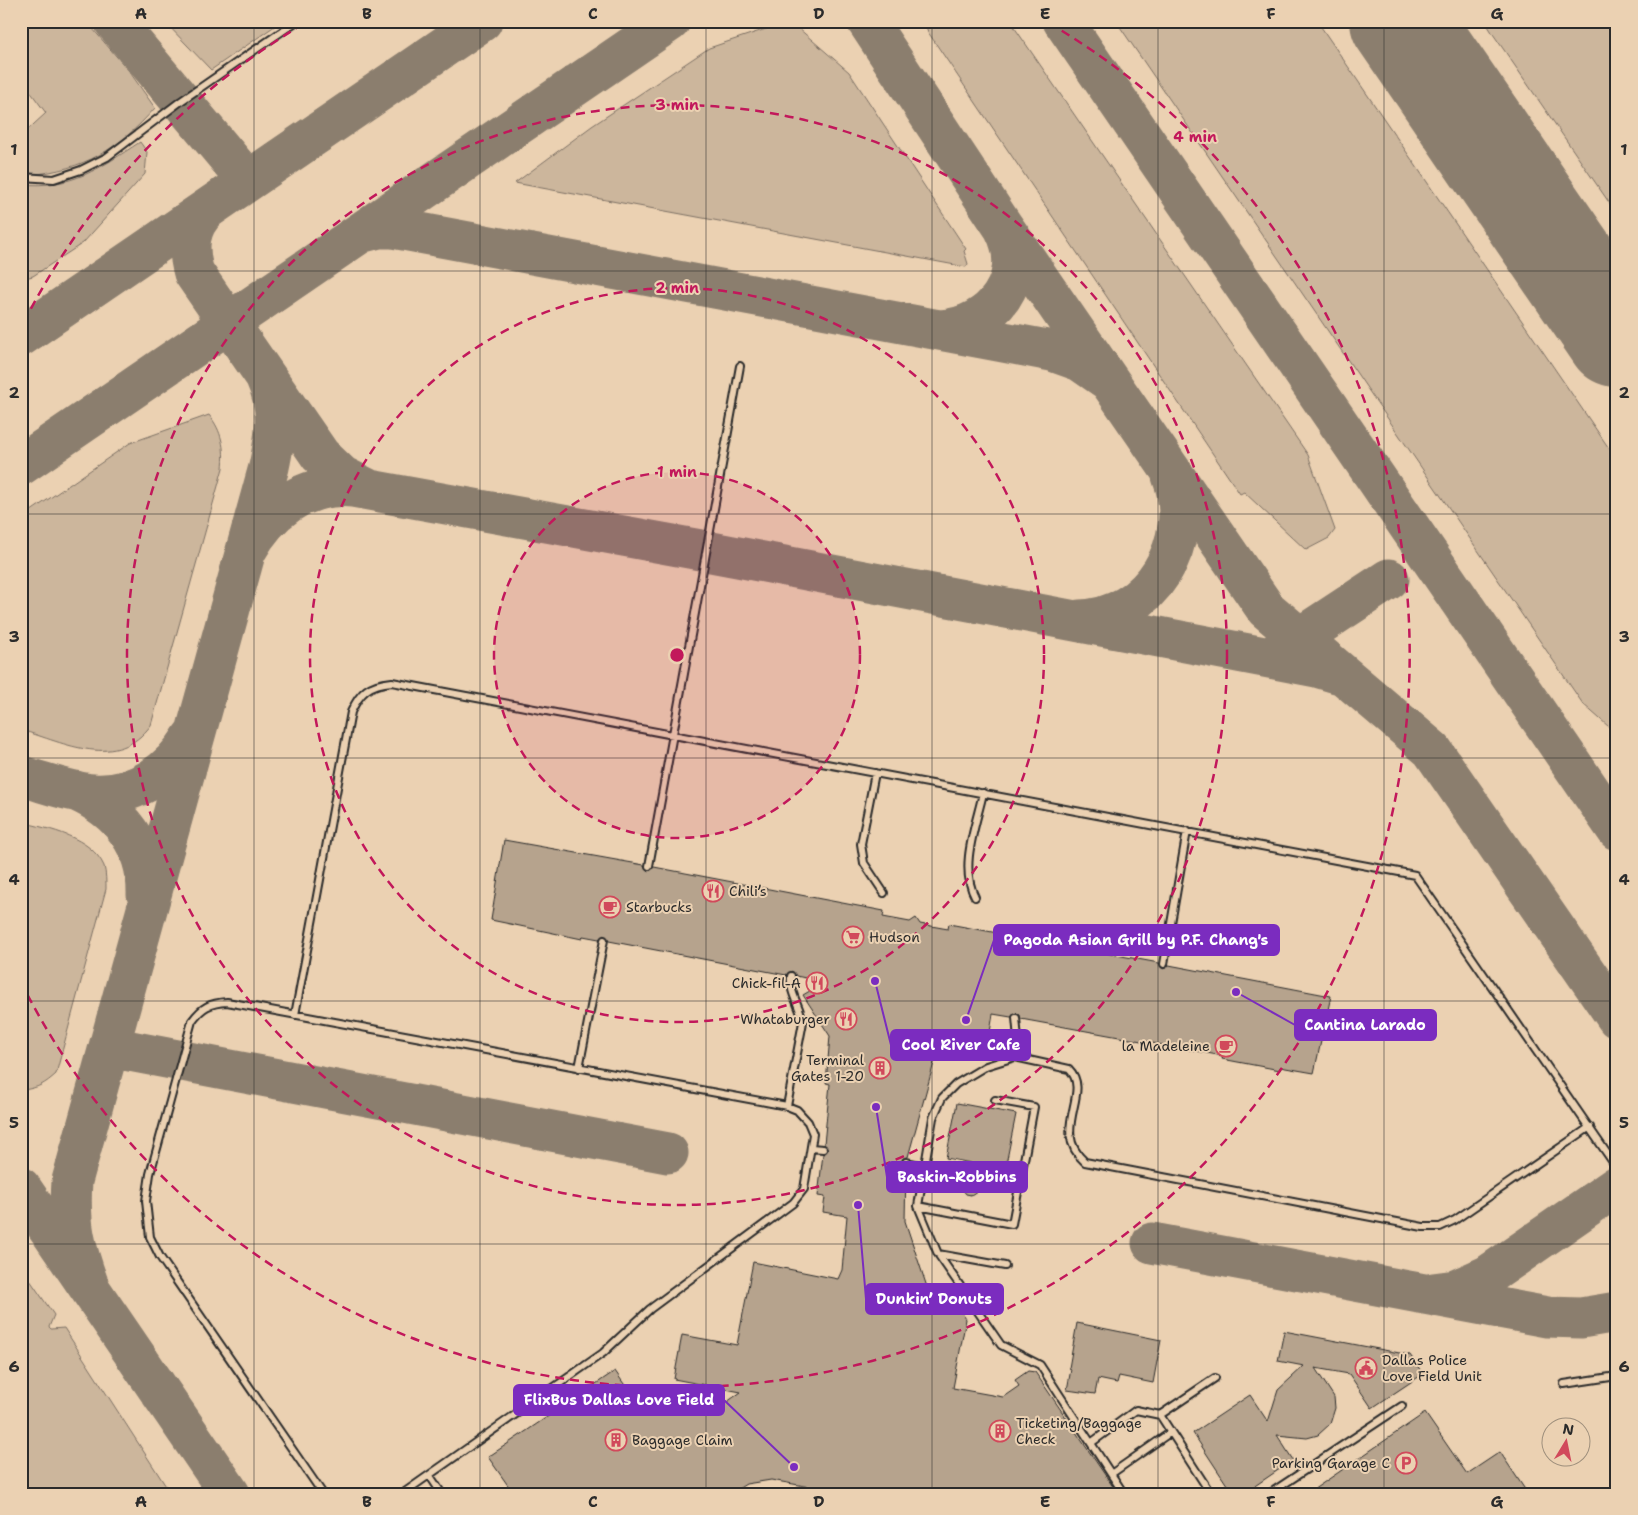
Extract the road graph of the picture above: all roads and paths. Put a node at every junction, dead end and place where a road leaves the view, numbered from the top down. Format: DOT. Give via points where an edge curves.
graph roads {
  1 [pos="297,21"];
  2 [pos="21,177"];
  3 [pos="740,366"];
  4 [pos="672,734"];
  5 [pos="875,773"];
  6 [pos="983,793"];
  7 [pos="1187,832"];
  8 [pos="649,866"];
  9 [pos="884,893"];
  10 [pos="975,897"];
  11 [pos="604,940"];
  12 [pos="1164,964"];
  13 [pos="791,976"];
  14 [pos="295,1015"];
  15 [pos="1016,1018"];
  16 [pos="1015,1057"];
  17 [pos="580,1068"];
  18 [pos="995,1100"];
  19 [pos="787,1106"];
  20 [pos="1590,1128"];
  21 [pos="811,1148"];
  22 [pos="823,1149"];
  23 [pos="906,1162"];
  24 [pos="924,1166"];
  25 [pos="1617,1168"];
  26 [pos="918,1206"];
  27 [pos="938,1254"];
  28 [pos="1005,1266"];
  29 [pos="1617,1376"];
  30 [pos="1215,1378"];
  31 [pos="1564,1384"];
  32 [pos="1402,1406"];
  33 [pos="1160,1415"];
  34 [pos="1171,1432"];
  35 [pos="1091,1443"];
  36 [pos="1111,1474"];
  37 [pos="430,1476"];
  38 [pos="323,1494"];
  39 [pos="402,1494"];
  40 [pos="442,1494"];
  41 [pos="1124,1494"];
  42 [pos="1211,1494"];
  43 [pos="1269,1494"];
  1 -- 2 [label="lane" via="107,157 54,179"];
  3 -- 4 [label="lane"];
  4 -- 5 [label="lane"];
  4 -- 8 [label="lane"];
  4 -- 14 [label="lane" via="392,682 367,688 351,712"];
  5 -- 6 [label="lane"];
  5 -- 9 [label="lane" via="861,844 864,863"];
  6 -- 7 [label="lane"];
  6 -- 10 [label="lane" via="968,864 968,884"];
  7 -- 12 [label="lane"];
  7 -- 20 [label="lane" via="1415,875"];
  11 -- 17 [label="lane"];
  13 -- 19 [label="lane" via="792,995 801,1009 803,1022"];
  14 -- 17 [label="lane"];
  14 -- 38 [label="lane" via="227,1002 211,1003 199,1010 192,1021 150,1174 147,1221 150,1237 160,1257"];
  15 -- 16 [label="lane" via="1018,1039"];
  16 -- 20 [label="lane" via="1069,1068 1075,1074 1077,1089 1070,1139 1074,1153 1085,1162 1423,1227 1440,1227 1455,1220"];
  16 -- 24 [label="lane" via="986,1066 956,1084 942,1098 933,1118"];
  17 -- 19 [label="lane"];
  18 -- 26 [label="lane" via="1034,1107 1012,1224"];
  19 -- 21 [label="lane" via="797,1110 808,1122 813,1134"];
  20 -- 25 [label="lane"];
  21 -- 22 [label="lane"];
  21 -- 37 [label="lane" via="804,1189 793,1203 650,1309 603,1353"];
  23 -- 24 [label="lane"];
  24 -- 26 [label="lane"];
  26 -- 27 [label="lane"];
  27 -- 28 [label="lane"];
  27 -- 35 [label="lane" via="1000,1345 1040,1365"];
  29 -- 31 [label="lane"];
  30 -- 33 [label="lane"];
  32 -- 43 [label="lane"];
  33 -- 34 [label="lane"];
  33 -- 35 [label="lane" via="1136,1410"];
  34 -- 36 [label="lane"];
  34 -- 42 [label="lane"];
  35 -- 36 [label="lane"];
  36 -- 41 [label="lane"];
  37 -- 39 [label="lane"];
  37 -- 40 [label="lane"];
}
